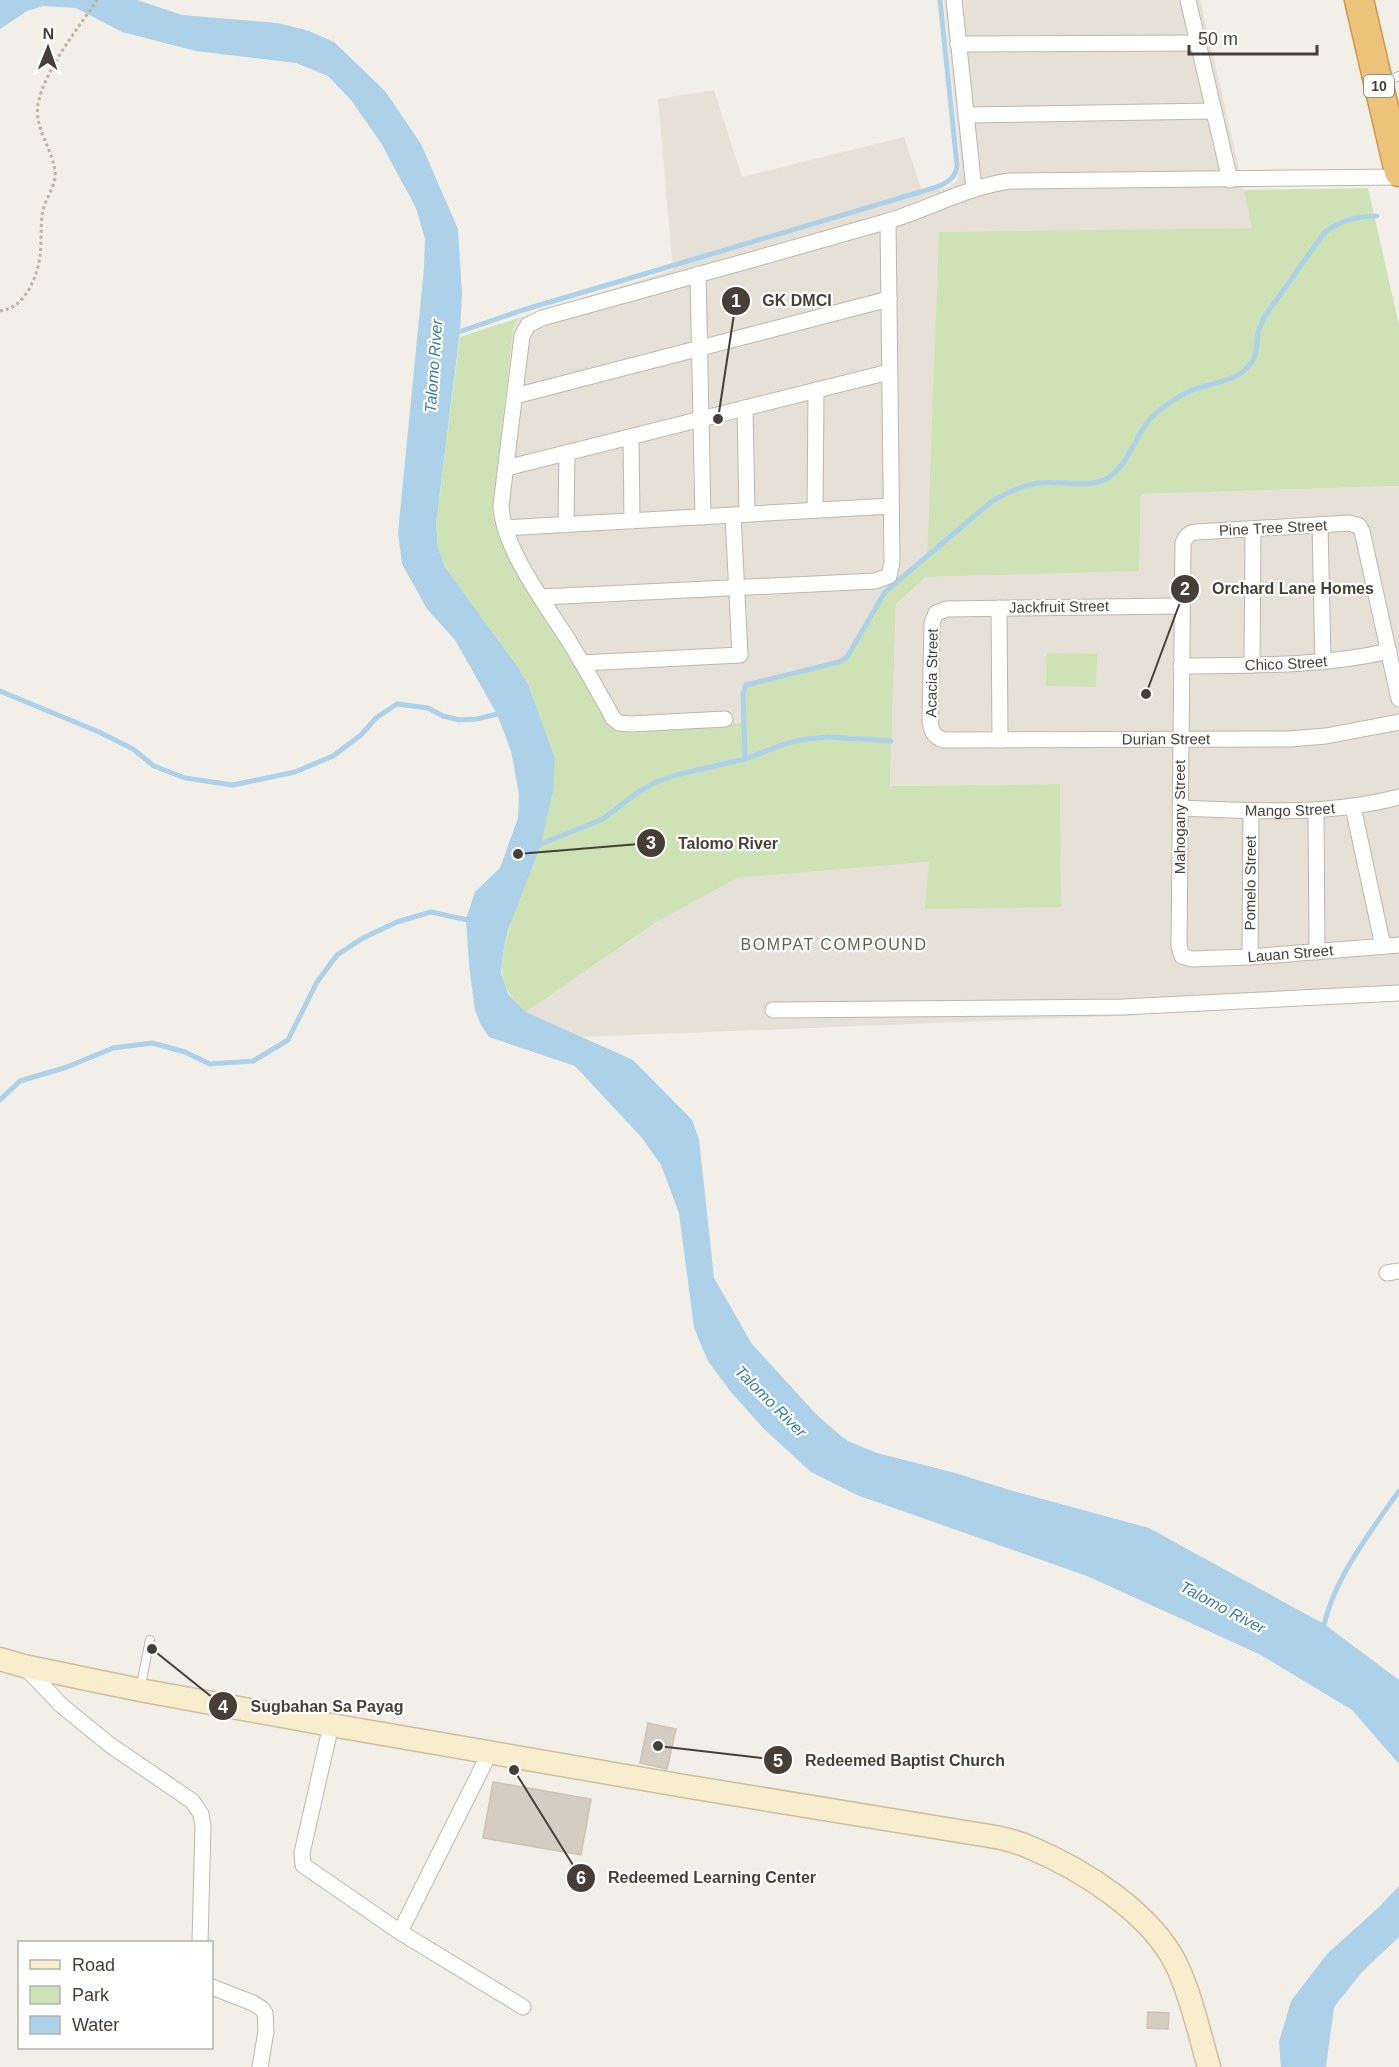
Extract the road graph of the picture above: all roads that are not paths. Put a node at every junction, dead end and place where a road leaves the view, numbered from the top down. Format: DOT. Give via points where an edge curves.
graph roads {
  1 [pos="954,0"];
  2 [pos="1188,0"];
  3 [pos="1359,0"];
  4 [pos="1198,43"];
  5 [pos="958,44"];
  6 [pos="1389,80"];
  7 [pos="1213,111"];
  8 [pos="967,115"];
  9 [pos="1399,172"];
  10 [pos="1399,177"];
  11 [pos="1230,180"];
  12 [pos="974,189"];
  13 [pos="888,221"];
  14 [pos="698,274"];
  15 [pos="888,299"];
  16 [pos="700,348"];
  17 [pos="889,372"];
  18 [pos="816,390"];
  19 [pos="514,396"];
  20 [pos="745,408"];
  21 [pos="701,419"];
  22 [pos="631,437"];
  23 [pos="567,453"];
  24 [pos="506,468"];
  25 [pos="891,506"];
  26 [pos="815,510"];
  27 [pos="740,515"];
  28 [pos="703,517"];
  29 [pos="632,521"];
  30 [pos="566,525"];
  31 [pos="1320,525"];
  32 [pos="505,528"];
  33 [pos="1253,529"];
  34 [pos="1188,535"];
  35 [pos="737,587"];
  36 [pos="541,597"];
  37 [pos="1182,606"];
  38 [pos="999,608"];
  39 [pos="936,613"];
  40 [pos="1389,651"];
  41 [pos="1323,662"];
  42 [pos="582,663"];
  43 [pos="1252,665"];
  44 [pos="1182,666"];
  45 [pos="1399,699"];
  46 [pos="725,719"];
  47 [pos="1399,722"];
  48 [pos="933,733"];
  49 [pos="1000,740"];
  50 [pos="1180,741"];
  51 [pos="1399,797"];
  52 [pos="1353,807"];
  53 [pos="1180,808"];
  54 [pos="1251,811"];
  55 [pos="1316,811"];
  56 [pos="1399,945"];
  57 [pos="1383,946"];
  58 [pos="1317,952"];
  59 [pos="1182,956"];
  60 [pos="1250,957"];
  61 [pos="1399,993"];
  62 [pos="772,1010"];
  63 [pos="150,1640"];
  64 [pos="0,1659"];
  65 [pos="24,1666"];
  66 [pos="140,1690"];
  67 [pos="331,1725"];
  68 [pos="490,1752"];
  69 [pos="400,1932"];
  70 [pos="200,1941"];
  71 [pos="213,1987"];
  72 [pos="523,2007"];
  73 [pos="260,2067"];
  74 [pos="1209,2067"];
  1 -- 5 [label="street"];
  2 -- 4 [label="street"];
  3 -- 6 [label="highway, 10"];
  4 -- 5 [label="street"];
  4 -- 7 [label="street"];
  5 -- 8 [label="street"];
  6 -- 9 [label="highway, 10"];
  7 -- 8 [label="street"];
  7 -- 11 [label="street"];
  8 -- 12 [label="street"];
  10 -- 11 [label="street"];
  11 -- 12 [label="street" via="1010,182"];
  12 -- 13 [label="street"];
  13 -- 14 [label="street"];
  13 -- 15 [label="street"];
  14 -- 16 [label="street"];
  14 -- 19 [label="street" via="528,325 522,336"];
  15 -- 16 [label="street"];
  15 -- 17 [label="street"];
  16 -- 19 [label="street"];
  16 -- 21 [label="street"];
  17 -- 18 [label="street"];
  17 -- 25 [label="street"];
  18 -- 20 [label="street"];
  18 -- 26 [label="street"];
  19 -- 24 [label="street"];
  20 -- 21 [label="street"];
  20 -- 27 [label="street"];
  21 -- 22 [label="street"];
  21 -- 28 [label="street"];
  22 -- 23 [label="street"];
  22 -- 29 [label="street"];
  23 -- 24 [label="street"];
  23 -- 30 [label="street"];
  24 -- 32 [label="street" via="501,505"];
  25 -- 26 [label="street"];
  25 -- 35 [label="street" via="889,576"];
  26 -- 27 [label="street"];
  27 -- 28 [label="street"];
  27 -- 35 [label="street"];
  28 -- 29 [label="street"];
  29 -- 30 [label="street"];
  30 -- 32 [label="street"];
  31 -- 33 [label="street, Pine Tree Street"];
  31 -- 40 [label="street, Pine Tree Street" via="1349,523 1362,531"];
  31 -- 41 [label="street"];
  32 -- 36 [label="street"];
  33 -- 34 [label="street, Pine Tree Street"];
  33 -- 43 [label="street"];
  34 -- 37 [label="street, Mahogany Street" via="1183,543"];
  35 -- 36 [label="street"];
  35 -- 42 [label="street" via="740,655"];
  36 -- 42 [label="street"];
  37 -- 38 [label="street, Jackfruit Street"];
  37 -- 44 [label="street, Mahogany Street"];
  38 -- 39 [label="street, Jackfruit Street" via="947,609"];
  38 -- 49 [label="street"];
  39 -- 48 [label="street, Acacia Street" via="932,623"];
  40 -- 41 [label="street, Chico Street"];
  40 -- 45 [label="street"];
  41 -- 43 [label="street, Chico Street"];
  42 -- 46 [label="street" via="619,723"];
  43 -- 44 [label="street, Chico Street"];
  44 -- 50 [label="street, Mahogany Street"];
  47 -- 50 [label="street, Durian Street" via="1326,736"];
  48 -- 49 [label="street, Durian Street" via="944,740"];
  49 -- 50 [label="street, Durian Street"];
  50 -- 53 [label="street, Mahogany Street"];
  51 -- 52 [label="street, Mango Street"];
  52 -- 55 [label="street, Mango Street"];
  52 -- 57 [label="street"];
  53 -- 54 [label="street, Mango Street"];
  53 -- 59 [label="street, Mahogany Street"];
  54 -- 55 [label="street, Mango Street"];
  54 -- 60 [label="street, Pomelo Street"];
  55 -- 58 [label="street"];
  56 -- 57 [label="street, Lauan Street"];
  57 -- 58 [label="street, Lauan Street"];
  58 -- 60 [label="street, Lauan Street"];
  59 -- 60 [label="street, Lauan Street"];
  61 -- 62 [label="street" via="1123,1007"];
  63 -- 66 [label="lane"];
  64 -- 65 [label="street"];
  65 -- 66 [label="street"];
  65 -- 70 [label="street" via="61,1705 93,1731 198,1807 203,1826"];
  66 -- 67 [label="street"];
  67 -- 68 [label="street"];
  67 -- 69 [label="street" via="302,1853 303,1865"];
  68 -- 69 [label="street"];
  68 -- 74 [label="street" via="1003,1838 1028,1846 1060,1861 1128,1906 1168,1950 1178,1967"];
  69 -- 72 [label="street"];
  71 -- 73 [label="street" via="253,2003 265,2013"];
}
